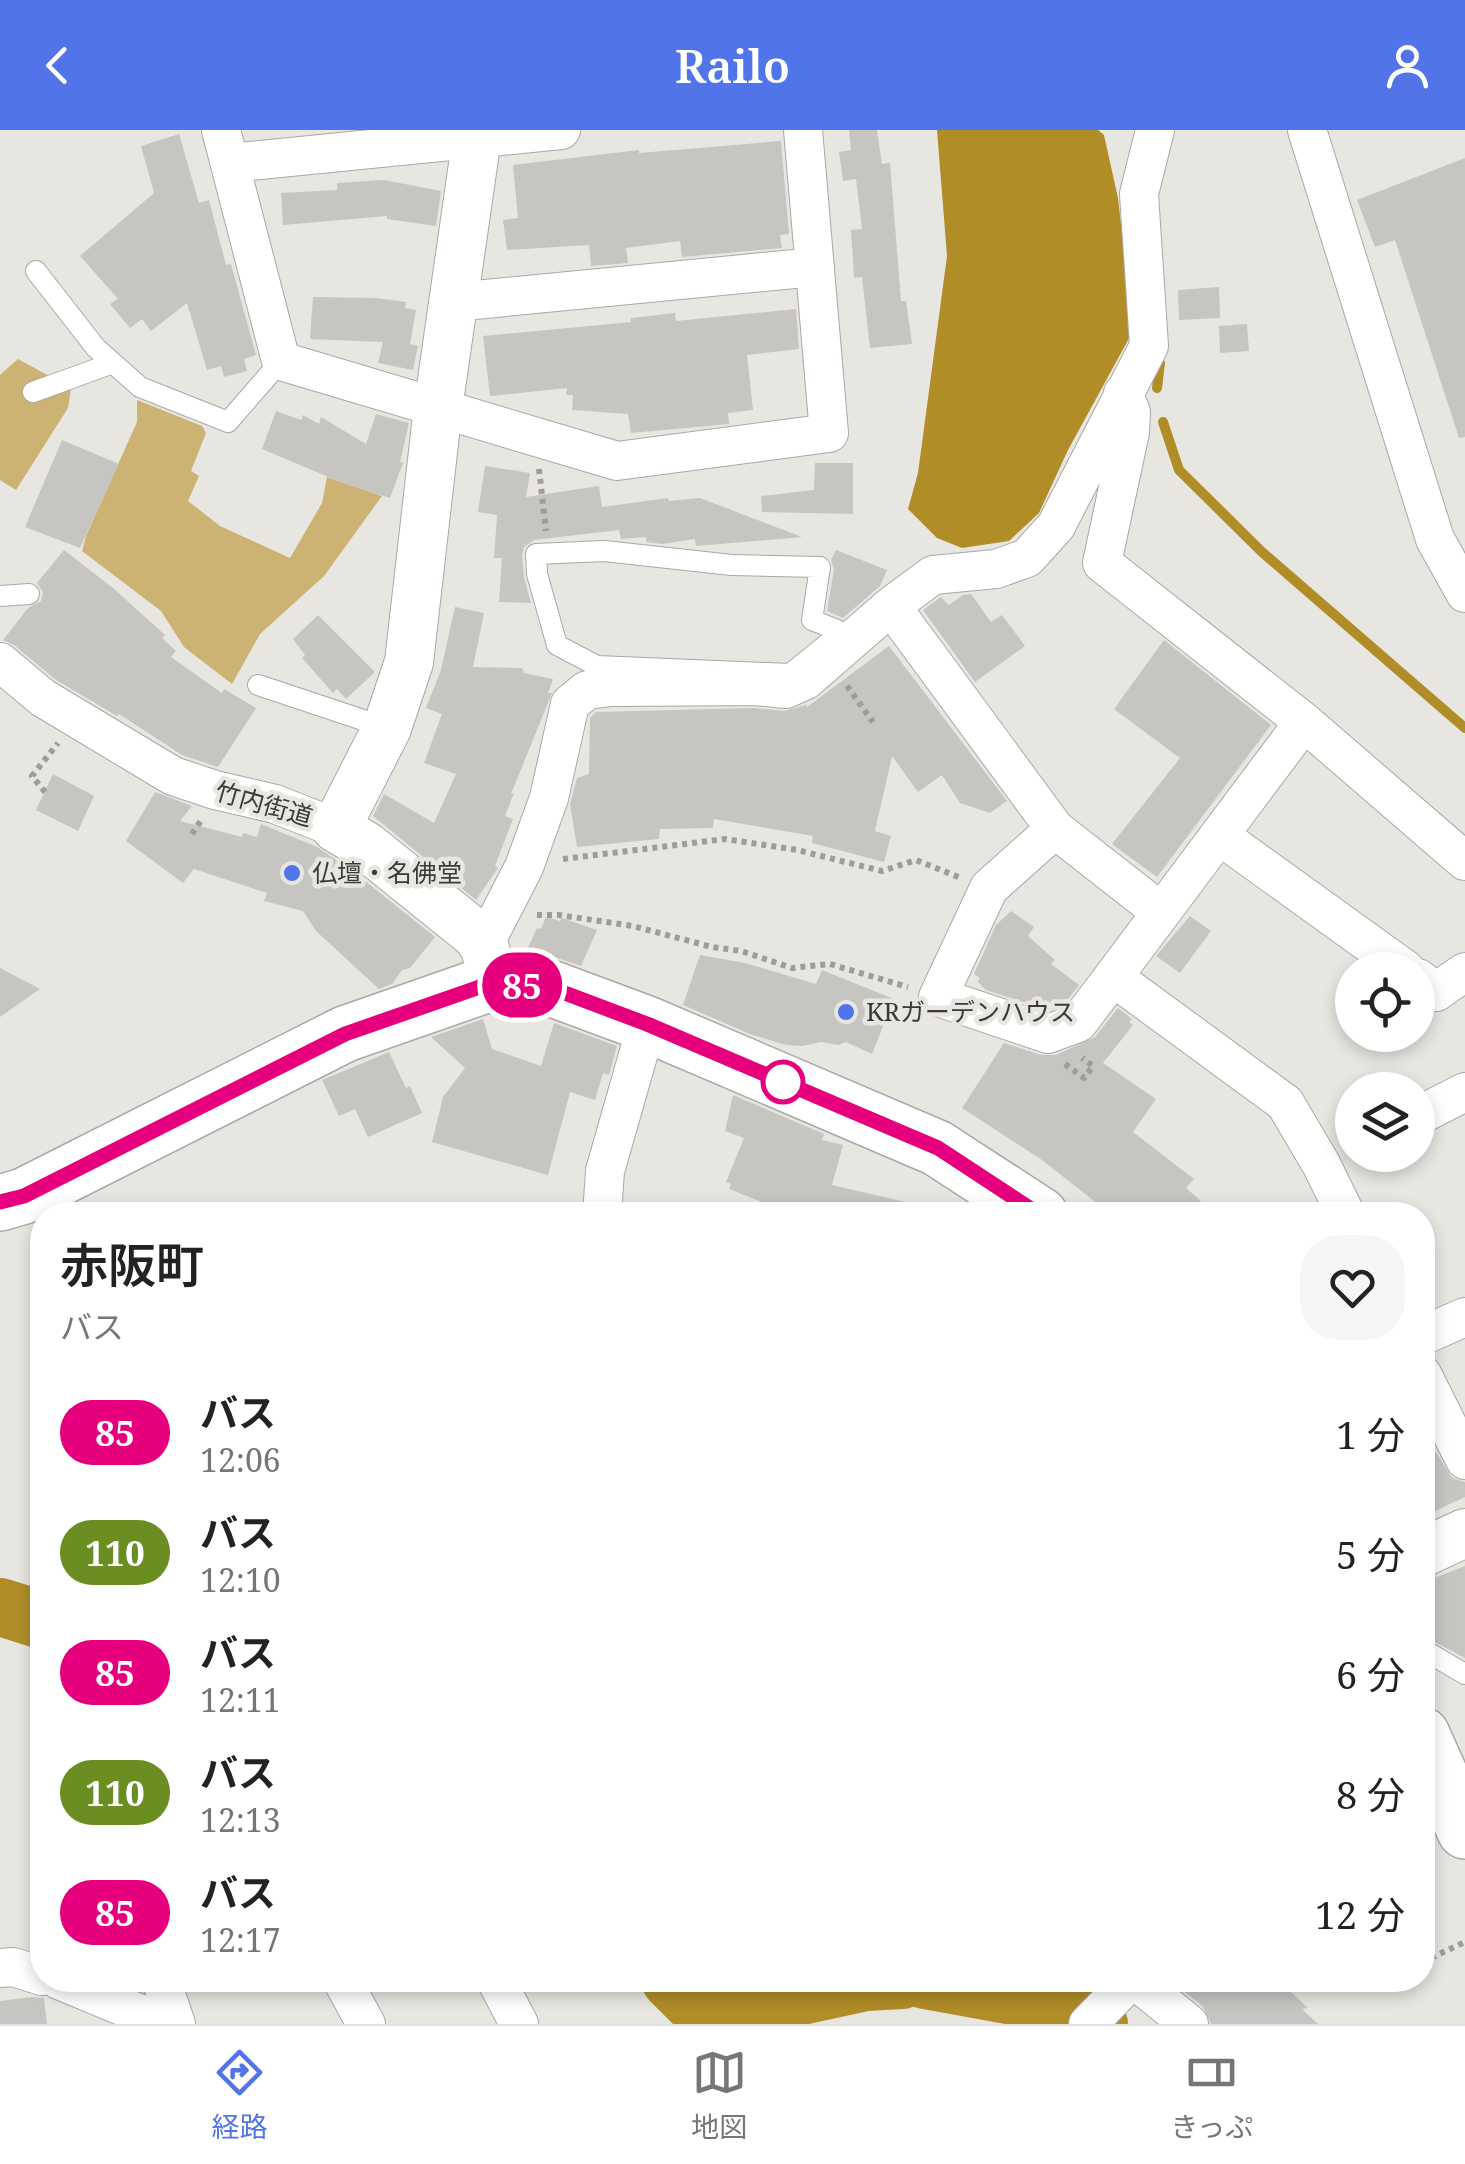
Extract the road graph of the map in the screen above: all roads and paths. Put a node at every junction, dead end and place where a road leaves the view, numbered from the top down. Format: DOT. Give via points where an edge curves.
graph roads {
  1 [pos="561,130"];
  2 [pos="803,130"];
  3 [pos="1155,130"];
  4 [pos="1307,130"];
  5 [pos="477,135"];
  6 [pos="225,146"];
  7 [pos="815,267"];
  8 [pos="36,271"];
  9 [pos="454,302"];
  10 [pos="281,361"];
  11 [pos="113,363"];
  12 [pos="33,392"];
  13 [pos="1124,393"];
  14 [pos="438,408"];
  15 [pos="536,438"];
  16 [pos="548,554"];
  17 [pos="1465,593"];
  18 [pos="29,594"];
  19 [pos="0,596"];
  20 [pos="892,606"];
  21 [pos="829,661"];
  22 [pos="0,662"];
  23 [pos="258,685"];
  24 [pos="76,718"];
  25 [pos="873,722"];
  26 [pos="1304,722"];
  27 [pos="388,728"];
  28 [pos="44,792"];
  29 [pos="336,828"];
  30 [pos="1055,829"];
  31 [pos="1220,836"];
  32 [pos="527,859"];
  33 [pos="1465,860"];
  34 [pos="989,888"];
  35 [pos="1160,912"];
  36 [pos="494,945"];
  37 [pos="1381,952"];
  38 [pos="1465,972"];
  39 [pos="1113,977"];
  40 [pos="1435,991"];
  41 [pos="938,997"];
  42 [pos="647,1024"];
  43 [pos="1465,1092"];
  44 [pos="1435,1107"];
  45 [pos="1335,1154"];
  46 [pos="1339,1172"];
  47 [pos="0,1202"];
  48 [pos="603,1202"];
  49 [pos="1019,1202"];
  50 [pos="1344,1202"];
  51 [pos="1465,1317"];
  52 [pos="1435,1330"];
  53 [pos="1435,1400"];
  54 [pos="1465,1460"];
  55 [pos="1465,1533"];
  56 [pos="1435,1547"];
  57 [pos="1435,1657"];
  58 [pos="1465,1674"];
  59 [pos="1435,1774"];
  60 [pos="1465,1831"];
  61 [pos="1465,1942"];
  62 [pos="1435,1956"];
  63 [pos="0,1968"];
  64 [pos="30,1973"];
  65 [pos="88,1992"];
  66 [pos="165,1992"];
  67 [pos="349,1992"];
  68 [pos="502,1992"];
  69 [pos="1121,1992"];
  70 [pos="1148,1992"];
  71 [pos="166,2024"];
  72 [pos="176,2024"];
  73 [pos="366,2024"];
  74 [pos="519,2024"];
  75 [pos="1088,2024"];
  76 [pos="1188,2024"];
  1 -- 5 [label="street"];
  2 -- 7 [label="street"];
  3 -- 13 [label="street" via="1140,194 1148,346"];
  4 -- 17 [label="street" via="1435,539"];
  5 -- 6 [label="street"];
  5 -- 9 [label="street"];
  6 -- 10 [label="street"];
  7 -- 9 [label="street"];
  7 -- 15 [label="street" via="829,433 616,461"];
  8 -- 11 [label="lane"];
  9 -- 14 [label="street"];
  10 -- 11 [label="lane" via="228,422 140,388"];
  10 -- 14 [label="street"];
  11 -- 12 [label="lane"];
  13 -- 20 [label="street" via="1038,549 996,570 933,575"];
  13 -- 26 [label="street" via="1132,412 1130,432 1102,563"];
  14 -- 15 [label="street"];
  14 -- 27 [label="street" via="409,662"];
  15 -- 16 [label="path"];
  16 -- 16 [label="lane" via="820,567 812,620 842,632 790,674 598,666 558,645 537,574 536,554"];
  18 -- 19 [label="lane"];
  20 -- 21 [label="street"];
  20 -- 30 [label="street"];
  21 -- 25 [label="path"];
  21 -- 32 [label="street" via="786,690 587,690 570,704"];
  22 -- 24 [label="street, 竹内街道"];
  23 -- 27 [label="lane"];
  24 -- 28 [label="path" via="32,776"];
  24 -- 29 [label="street, 竹内街道" via="173,776"];
  26 -- 31 [label="street"];
  26 -- 33 [label="street"];
  27 -- 29 [label="street"];
  29 -- 36 [label="street, 竹内街道"];
  30 -- 34 [label="street"];
  30 -- 35 [label="street"];
  31 -- 35 [label="street"];
  31 -- 37 [label="street"];
  32 -- 34 [label="path" via="725,839 882,871 916,860"];
  32 -- 36 [label="street"];
  34 -- 41 [label="street"];
  35 -- 39 [label="street"];
  36 -- 41 [label="path" via="524,915 559,915 740,950 792,968 852,968"];
  36 -- 42 [label="highway" via="554,989"];
  36 -- 47 [label="highway" via="345,1034 24,1196"];
  38 -- 40 [label="street"];
  39 -- 41 [label="street" via="1078,1023 1048,1034"];
  39 -- 45 [label="street" via="1285,1103"];
  42 -- 48 [label="street"];
  42 -- 49 [label="highway" via="938,1148"];
  43 -- 44 [label="street"];
  46 -- 50 [label="street"];
  51 -- 52 [label="street"];
  53 -- 54 [label="street"];
  55 -- 56 [label="street"];
  57 -- 58 [label="lane"];
  59 -- 60 [label="highway"];
  61 -- 62 [label="path"];
  63 -- 64 [label="street"];
  65 -- 71 [label="street"];
  66 -- 72 [label="street"];
  67 -- 73 [label="street"];
  68 -- 74 [label="street"];
  69 -- 75 [label="street"];
  70 -- 76 [label="street"];
}
